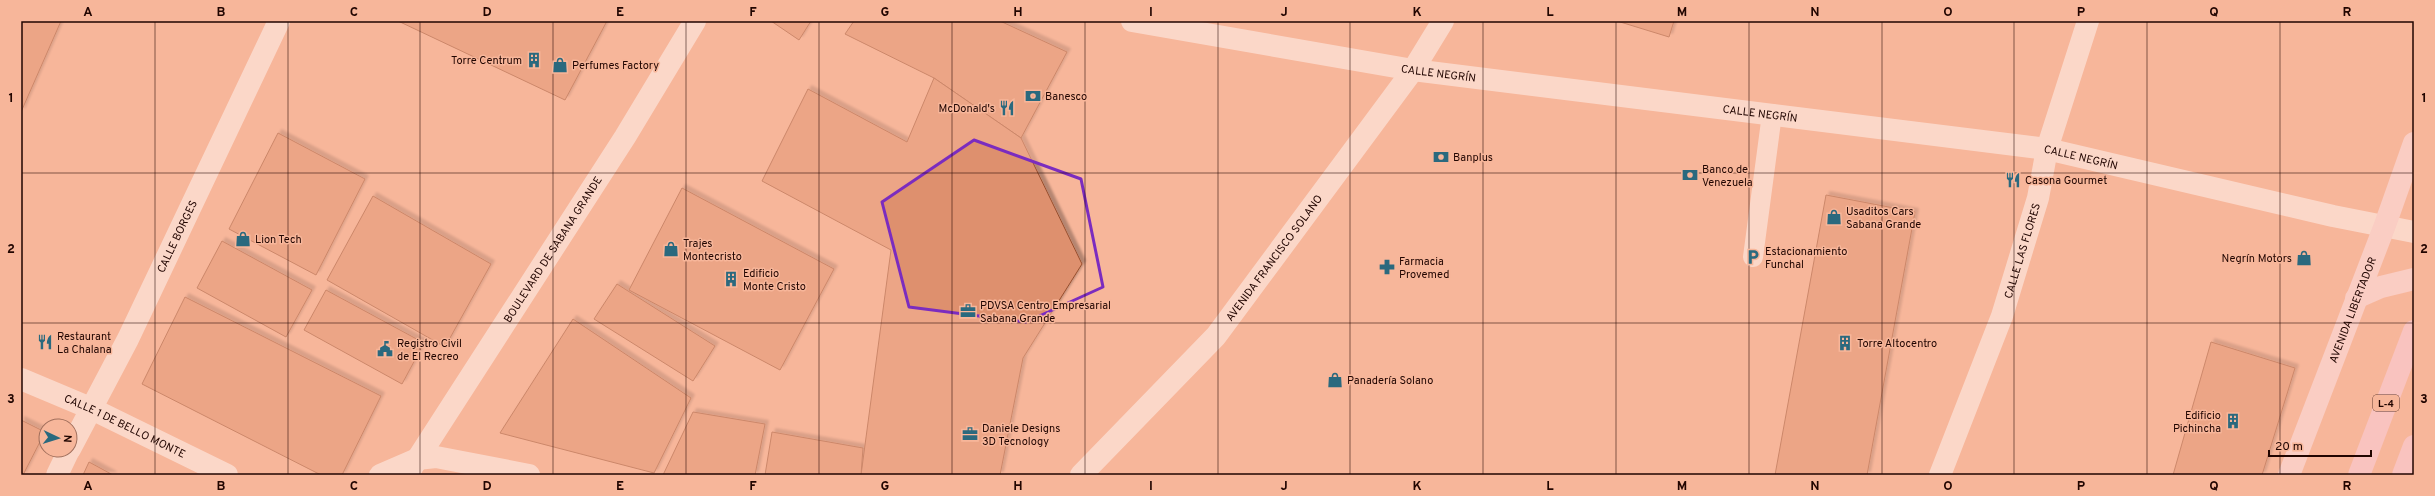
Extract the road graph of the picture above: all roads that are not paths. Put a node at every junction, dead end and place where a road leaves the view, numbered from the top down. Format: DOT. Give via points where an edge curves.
graph roads {
  1 [pos="279,21"];
  2 [pos="695,21"];
  3 [pos="1132,21"];
  4 [pos="1443,21"];
  5 [pos="2088,21"];
  6 [pos="1413,70"];
  7 [pos="1772,114"];
  8 [pos="2414,143"];
  9 [pos="2047,149"];
  10 [pos="2385,225"];
  11 [pos="2414,232"];
  12 [pos="1753,257"];
  13 [pos="2414,279"];
  14 [pos="2356,298"];
  15 [pos="2414,331"];
  16 [pos="21,379"];
  17 [pos="90,408"];
  18 [pos="78,433"];
  19 [pos="2414,446"];
  20 [pos="66,458"];
  21 [pos="412,467"];
  22 [pos="57,475"];
  23 [pos="227,475"];
  24 [pos="380,475"];
  25 [pos="529,475"];
  26 [pos="1081,475"];
  27 [pos="1940,475"];
  28 [pos="2290,475"];
  29 [pos="2359,475"];
  30 [pos="2403,475"];
  1 -- 17 [label="street, CALLE BORGES" via="128,339"];
  2 -- 21 [label="street, BOULEVARD DE SABANA GRANDE" via="625,137"];
  3 -- 6 [label="street, CALLE NEGRÍN"];
  4 -- 6 [label="street, AVENIDA FRANCISCO SOLANO"];
  5 -- 9 [label="street, CALLE LAS FLORES"];
  6 -- 7 [label="street, CALLE NEGRÍN"];
  6 -- 26 [label="street, AVENIDA FRANCISCO SOLANO" via="1216,336"];
  7 -- 9 [label="street, CALLE NEGRÍN"];
  7 -- 12 [label="lane"];
  8 -- 10 [label="main road, AVENIDA LIBERTADOR"];
  9 -- 10 [label="street, CALLE NEGRÍN" via="2334,216"];
  9 -- 27 [label="street, CALLE LAS FLORES" via="2038,198 2002,316"];
  10 -- 11 [label="street, CALLE NEGRÍN"];
  10 -- 14 [label="main road, AVENIDA LIBERTADOR"];
  13 -- 14 [label="main road" via="2381,287"];
  14 -- 28 [label="main road, AVENIDA LIBERTADOR"];
  15 -- 29 [label="main road, L-4"];
  16 -- 17 [label="street, CALLE 1 DE BELLO MONTE"];
  17 -- 18 [label="street, CALLE BORGES"];
  17 -- 23 [label="street, CALLE 1 DE BELLO MONTE"];
  19 -- 30 [label="main road"];
  20 -- 22 [label="street, CALLE BORGES"];
  21 -- 24 [label="street"];
  21 -- 25 [label="street" via="436,457"];
}
